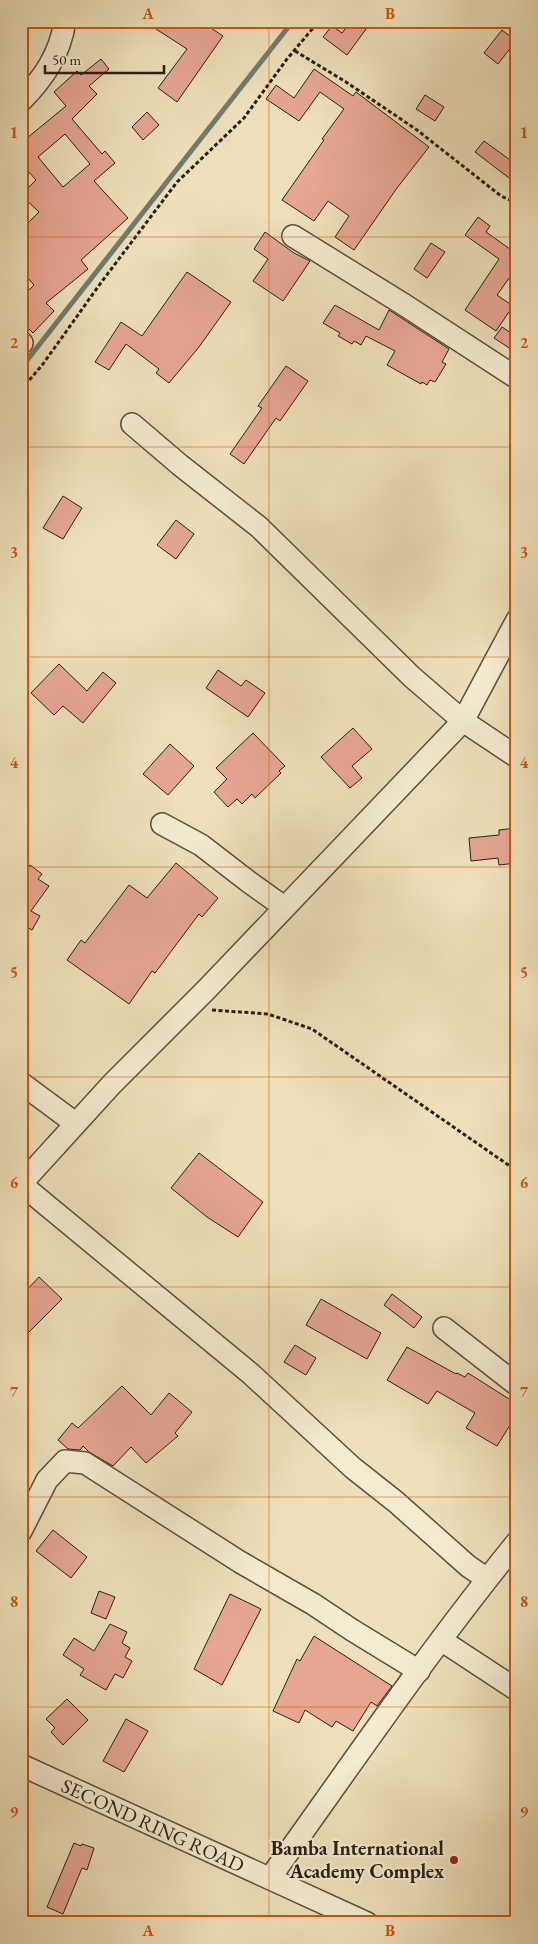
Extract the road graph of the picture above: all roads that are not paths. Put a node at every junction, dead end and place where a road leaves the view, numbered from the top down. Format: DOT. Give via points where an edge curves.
graph roads {
  1 [pos="65,21"];
  2 [pos="21,101"];
  3 [pos="292,236"];
  4 [pos="517,378"];
  5 [pos="132,424"];
  6 [pos="517,620"];
  7 [pos="463,721"];
  8 [pos="517,757"];
  9 [pos="162,824"];
  10 [pos="284,907"];
  11 [pos="21,1083"];
  12 [pos="75,1123"];
  13 [pos="21,1184"];
  14 [pos="444,1328"];
  15 [pos="517,1385"];
  16 [pos="21,1531"];
  17 [pos="517,1542"];
  18 [pos="487,1579"];
  19 [pos="442,1640"];
  20 [pos="419,1671"];
  21 [pos="517,1690"];
  22 [pos="21,1765"];
  23 [pos="270,1878"];
  24 [pos="367,1923"];
  1 -- 2 [label="street" via="62,38 50,66"];
  3 -- 4 [label="street"];
  5 -- 7 [label="street" via="259,527 412,677"];
  6 -- 7 [label="street"];
  7 -- 8 [label="street"];
  7 -- 10 [label="street"];
  9 -- 10 [label="street" via="201,845"];
  10 -- 12 [label="street"];
  11 -- 12 [label="street"];
  12 -- 13 [label="street"];
  13 -- 18 [label="street" via="251,1374 352,1468"];
  14 -- 15 [label="street"];
  16 -- 20 [label="street" via="47,1480 65,1461 85,1463"];
  17 -- 18 [label="street"];
  18 -- 19 [label="street"];
  19 -- 20 [label="street"];
  19 -- 21 [label="street"];
  20 -- 23 [label="street"];
  22 -- 23 [label="street, SECOND RING ROAD"];
  23 -- 24 [label="street, SECOND RING ROAD"];
}
